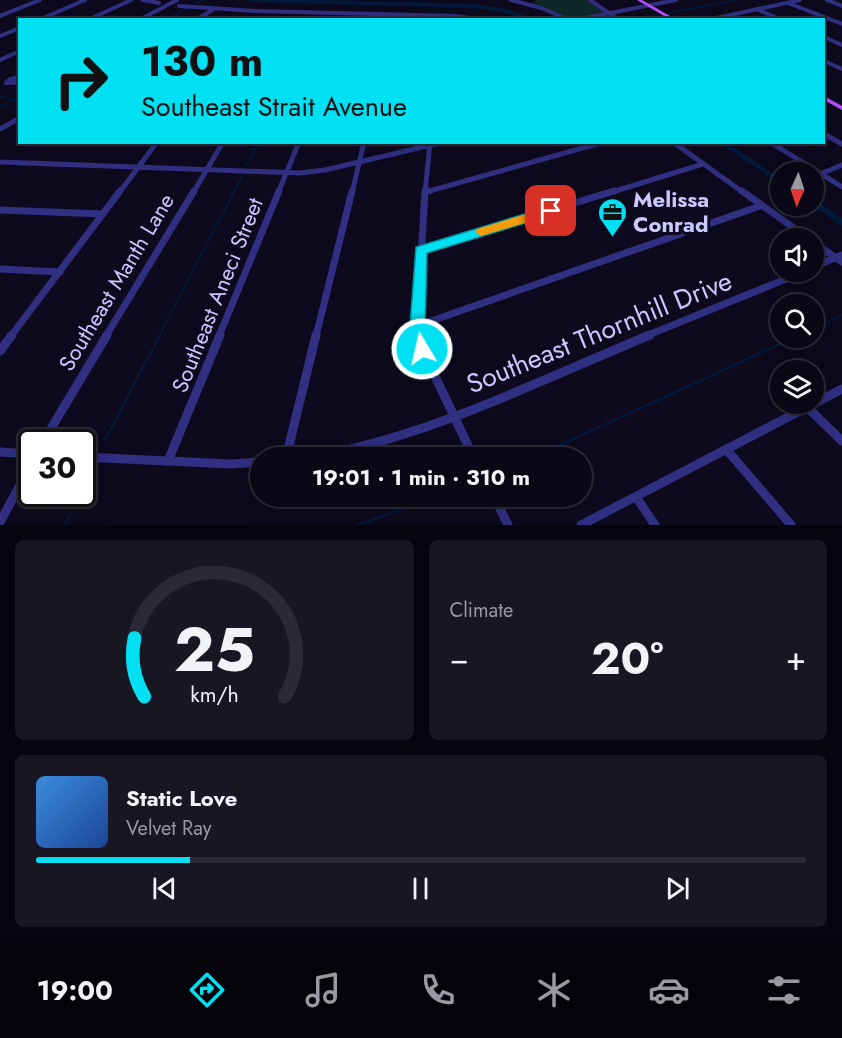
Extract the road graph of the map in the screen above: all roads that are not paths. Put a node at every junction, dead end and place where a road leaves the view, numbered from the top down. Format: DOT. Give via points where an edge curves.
graph roads {
  1 [pos="40,0"];
  2 [pos="85,0"];
  3 [pos="131,0"];
  4 [pos="143,0"];
  5 [pos="177,0"];
  6 [pos="511,0"];
  7 [pos="534,0"];
  8 [pos="590,0"];
  9 [pos="633,0"];
  10 [pos="639,0"];
  11 [pos="676,0"];
  12 [pos="800,0"];
  13 [pos="827,0"];
  14 [pos="159,3"];
  15 [pos="788,3"];
  16 [pos="528,4"];
  17 [pos="179,6"];
  18 [pos="644,6"];
  19 [pos="842,6"];
  20 [pos="214,9"];
  21 [pos="757,9"];
  22 [pos="256,12"];
  23 [pos="299,12"];
  24 [pos="608,13"];
  25 [pos="352,14"];
  26 [pos="0,16"];
  27 [pos="724,16"];
  28 [pos="44,18"];
  29 [pos="92,18"];
  30 [pos="143,18"];
  31 [pos="199,18"];
  32 [pos="252,18"];
  33 [pos="296,18"];
  34 [pos="349,18"];
  35 [pos="470,18"];
  36 [pos="564,18"];
  37 [pos="584,18"];
  38 [pos="616,18"];
  39 [pos="665,18"];
  40 [pos="671,18"];
  41 [pos="716,18"];
  42 [pos="728,18"];
  43 [pos="777,18"];
  44 [pos="842,24"];
  45 [pos="18,29"];
  46 [pos="0,36"];
  47 [pos="825,37"];
  48 [pos="842,45"];
  49 [pos="18,52"];
  50 [pos="0,60"];
  51 [pos="825,61"];
  52 [pos="842,69"];
  53 [pos="15,81"];
  54 [pos="0,88"];
  55 [pos="825,94"];
  56 [pos="825,99"];
  57 [pos="842,103"];
  58 [pos="842,108"];
  59 [pos="18,119"];
  60 [pos="10,123"];
  61 [pos="18,124"];
  62 [pos="0,129"];
  63 [pos="825,135"];
  64 [pos="156,144"];
  65 [pos="222,144"];
  66 [pos="298,144"];
  67 [pos="364,144"];
  68 [pos="430,144"];
  69 [pos="596,144"];
  70 [pos="676,144"];
  71 [pos="773,144"];
  72 [pos="842,144"];
  73 [pos="0,162"];
  74 [pos="359,162"];
  75 [pos="801,162"];
  76 [pos="703,164"];
  77 [pos="842,165"];
  78 [pos="139,167"];
  79 [pos="206,170"];
  80 [pos="824,172"];
  81 [pos="286,173"];
  82 [pos="824,176"];
  83 [pos="842,187"];
  84 [pos="426,192"];
  85 [pos="760,206"];
  86 [pos="0,210"];
  87 [pos="103,214"];
  88 [pos="793,228"];
  89 [pos="824,249"];
  90 [pos="420,250"];
  91 [pos="840,258"];
  92 [pos="824,263"];
  93 [pos="0,269"];
  94 [pos="60,272"];
  95 [pos="779,282"];
  96 [pos="417,326"];
  97 [pos="1,348"];
  98 [pos="842,389"];
  99 [pos="824,398"];
  100 [pos="794,414"];
  101 [pos="814,414"];
  102 [pos="454,416"];
  103 [pos="51,429"];
  104 [pos="842,441"];
  105 [pos="289,447"];
  106 [pos="362,447"];
  107 [pos="469,447"];
  108 [pos="727,450"];
  109 [pos="0,452"];
  110 [pos="18,453"];
  111 [pos="96,458"];
  112 [pos="168,461"];
  113 [pos="250,463"];
  114 [pos="18,489"];
  115 [pos="636,497"];
  116 [pos="499,507"];
  117 [pos="0,522"];
  118 [pos="508,525"];
  119 [pos="581,525"];
  120 [pos="655,525"];
  121 [pos="791,525"];
  1 -- 26 [label="street"];
  2 -- 28 [label="street"];
  3 -- 29 [label="street"];
  4 -- 14 [label="street"];
  5 -- 30 [label="street"];
  6 -- 16 [label="street"];
  7 -- 16 [label="street"];
  8 -- 24 [label="street"];
  9 -- 18 [label="main road"];
  10 -- 18 [label="main road"];
  11 -- 18 [label="street"];
  12 -- 15 [label="street"];
  13 -- 19 [label="street"];
  15 -- 21 [label="street"];
  15 -- 44 [label="street"];
  16 -- 36 [label="street"];
  17 -- 20 [label="street"];
  18 -- 24 [label="street"];
  18 -- 39 [label="main road"];
  18 -- 40 [label="main road"];
  20 -- 22 [label="street"];
  20 -- 31 [label="street"];
  21 -- 27 [label="street"];
  21 -- 43 [label="street"];
  22 -- 23 [label="street"];
  22 -- 32 [label="street"];
  23 -- 25 [label="street"];
  23 -- 33 [label="street"];
  24 -- 37 [label="street"];
  24 -- 38 [label="street"];
  25 -- 34 [label="street"];
  25 -- 35 [label="street"];
  27 -- 41 [label="street"];
  27 -- 42 [label="street"];
  45 -- 46 [label="street"];
  47 -- 48 [label="street"];
  49 -- 50 [label="street"];
  51 -- 52 [label="street"];
  53 -- 54 [label="street"];
  55 -- 57 [label="main road"];
  56 -- 58 [label="main road"];
  59 -- 60 [label="street"];
  60 -- 61 [label="street"];
  60 -- 62 [label="street"];
  63 -- 72 [label="street"];
  64 -- 78 [label="street"];
  65 -- 79 [label="street, Southeast Manth Lane"];
  66 -- 81 [label="street, Southeast Aneci Street"];
  67 -- 74 [label="street"];
  68 -- 74 [label="street"];
  68 -- 84 [label="street"];
  69 -- 84 [label="street"];
  70 -- 76 [label="street"];
  71 -- 75 [label="street"];
  73 -- 78 [label="street"];
  74 -- 81 [label="street"];
  74 -- 105 [label="street"];
  76 -- 85 [label="street"];
  76 -- 90 [label="street"];
  77 -- 80 [label="street"];
  78 -- 79 [label="street"];
  78 -- 87 [label="street"];
  79 -- 81 [label="street"];
  79 -- 103 [label="street, Southeast Manth Lane"];
  81 -- 112 [label="street, Southeast Aneci Street"];
  82 -- 83 [label="street"];
  84 -- 90 [label="street"];
  85 -- 88 [label="street"];
  85 -- 96 [label="street"];
  86 -- 87 [label="street"];
  87 -- 94 [label="street"];
  89 -- 91 [label="street"];
  90 -- 96 [label="street"];
  91 -- 92 [label="street"];
  93 -- 94 [label="street"];
  94 -- 97 [label="street"];
  95 -- 102 [label="street, Southeast Thornhill Drive"];
  96 -- 102 [label="street" via="422,349"];
  98 -- 99 [label="street"];
  100 -- 108 [label="street"];
  101 -- 104 [label="street"];
  102 -- 106 [label="street, Southeast Thornhill Drive"];
  102 -- 107 [label="street"];
  108 -- 115 [label="street"];
  108 -- 121 [label="street"];
  109 -- 110 [label="street"];
  111 -- 112 [label="street"];
  112 -- 113 [label="street"];
  114 -- 117 [label="street"];
  115 -- 119 [label="street"];
  115 -- 120 [label="street"];
  116 -- 118 [label="street"];
}
